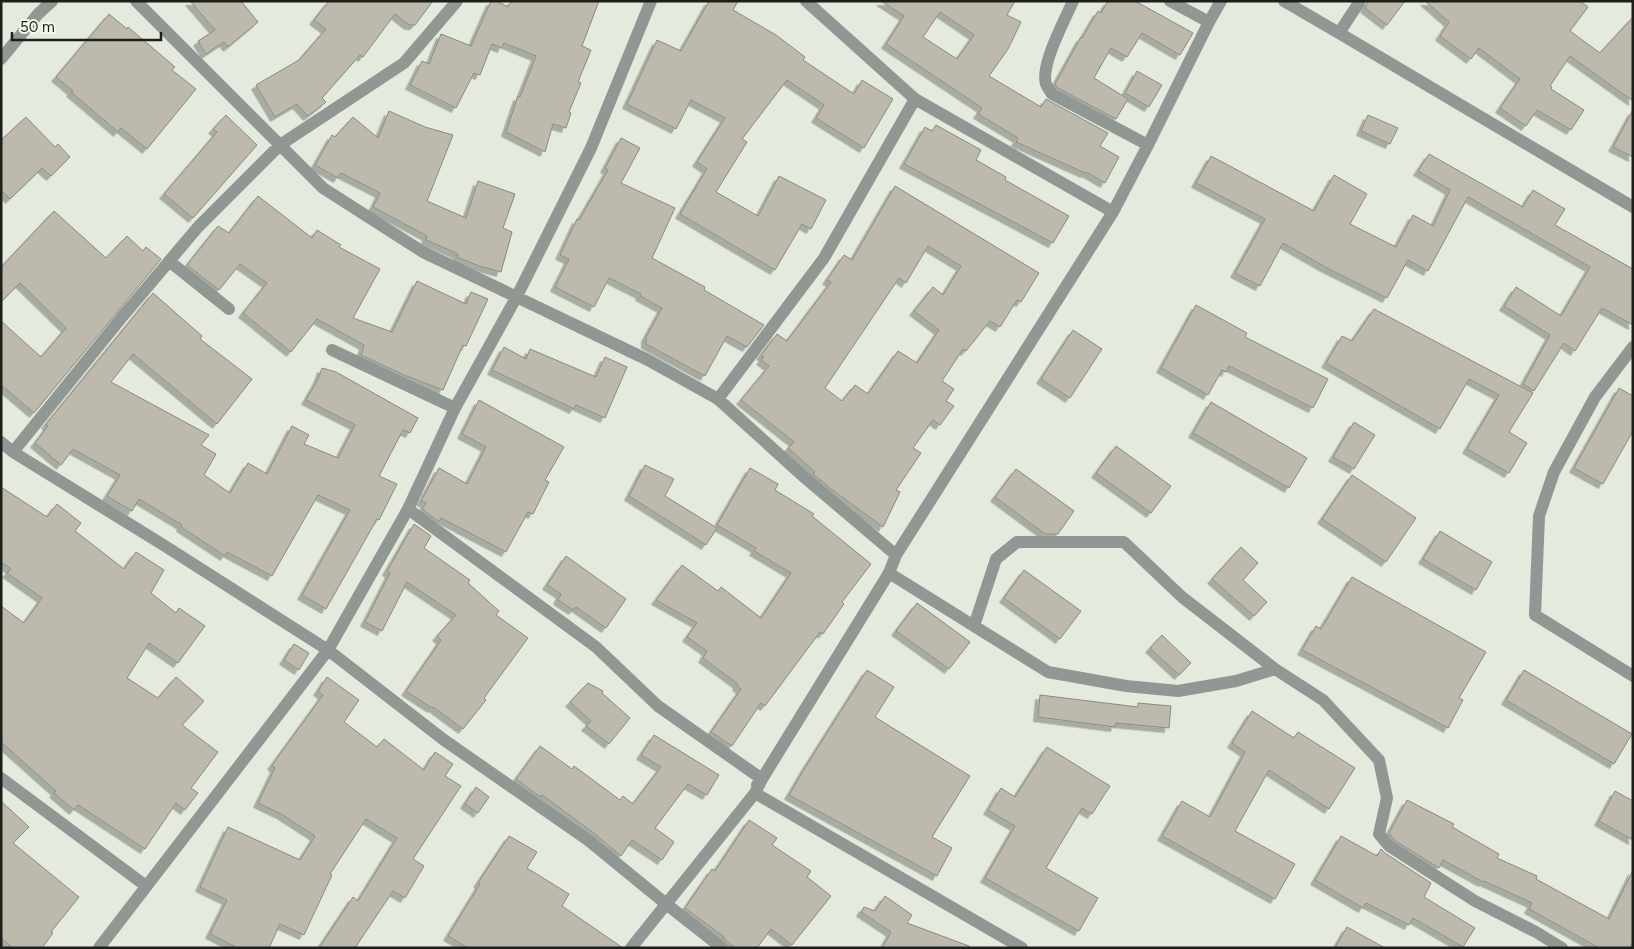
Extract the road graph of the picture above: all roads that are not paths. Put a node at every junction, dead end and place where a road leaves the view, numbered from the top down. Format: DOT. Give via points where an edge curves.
graph roads {
  1 [pos="52,1"];
  2 [pos="136,1"];
  3 [pos="457,1"];
  4 [pos="651,1"];
  5 [pos="806,1"];
  6 [pos="1073,1"];
  7 [pos="1170,1"];
  8 [pos="1221,1"];
  9 [pos="1284,1"];
  10 [pos="1360,1"];
  11 [pos="1209,22"];
  12 [pos="1339,32"];
  13 [pos="1,59"];
  14 [pos="915,99"];
  15 [pos="280,145"];
  16 [pos="1148,145"];
  17 [pos="1633,207"];
  18 [pos="1113,212"];
  19 [pos="169,260"];
  20 [pos="517,296"];
  21 [pos="229,309"];
  22 [pos="1633,347"];
  23 [pos="332,350"];
  24 [pos="718,399"];
  25 [pos="455,408"];
  26 [pos="1,442"];
  27 [pos="13,452"];
  28 [pos="408,509"];
  29 [pos="896,555"];
  30 [pos="889,573"];
  31 [pos="974,626"];
  32 [pos="328,650"];
  33 [pos="1275,669"];
  34 [pos="1633,676"];
  35 [pos="1,778"];
  36 [pos="762,779"];
  37 [pos="755,793"];
  38 [pos="146,886"];
  39 [pos="665,904"];
  40 [pos="98,948"];
  41 [pos="631,948"];
  42 [pos="722,948"];
  43 [pos="1022,948"];
  44 [pos="1562,948"];
  1 -- 13 [label="street"];
  2 -- 15 [label="street"];
  3 -- 15 [label="street" via="404,63"];
  4 -- 20 [label="street" via="591,148"];
  5 -- 14 [label="street"];
  6 -- 16 [label="street" via="1048,57 1046,84 1052,94"];
  7 -- 11 [label="street"];
  8 -- 11 [label="street"];
  9 -- 12 [label="street"];
  10 -- 12 [label="street"];
  11 -- 16 [label="street"];
  12 -- 17 [label="street"];
  14 -- 18 [label="street"];
  14 -- 24 [label="street" via="824,258"];
  15 -- 19 [label="street"];
  15 -- 20 [label="street" via="323,188 423,252"];
  16 -- 18 [label="street"];
  18 -- 29 [label="street"];
  19 -- 21 [label="street"];
  19 -- 27 [label="street"];
  20 -- 24 [label="street" via="648,360"];
  20 -- 25 [label="street"];
  22 -- 34 [label="street" via="1595,397 1554,472 1539,516 1535,615"];
  23 -- 25 [label="street"];
  24 -- 29 [label="street"];
  25 -- 28 [label="street"];
  26 -- 27 [label="street"];
  27 -- 32 [label="street"];
  28 -- 32 [label="street"];
  28 -- 36 [label="street" via="596,646 658,706"];
  29 -- 30 [label="street"];
  30 -- 31 [label="street"];
  30 -- 36 [label="street"];
  31 -- 33 [label="street" via="1048,672 1126,686 1178,691 1236,681"];
  31 -- 33 [label="street" via="996,559 1017,542 1124,542 1182,597"];
  32 -- 38 [label="street"];
  32 -- 39 [label="street" via="444,740 588,840"];
  33 -- 44 [label="street" via="1323,700 1378,760 1387,798 1378,834 1389,846 1475,901"];
  35 -- 38 [label="street"];
  36 -- 37 [label="street"];
  36 -- 39 [label="street"];
  37 -- 39 [label="street"];
  37 -- 43 [label="street"];
  38 -- 40 [label="street"];
  39 -- 41 [label="street"];
  39 -- 42 [label="street"];
}
